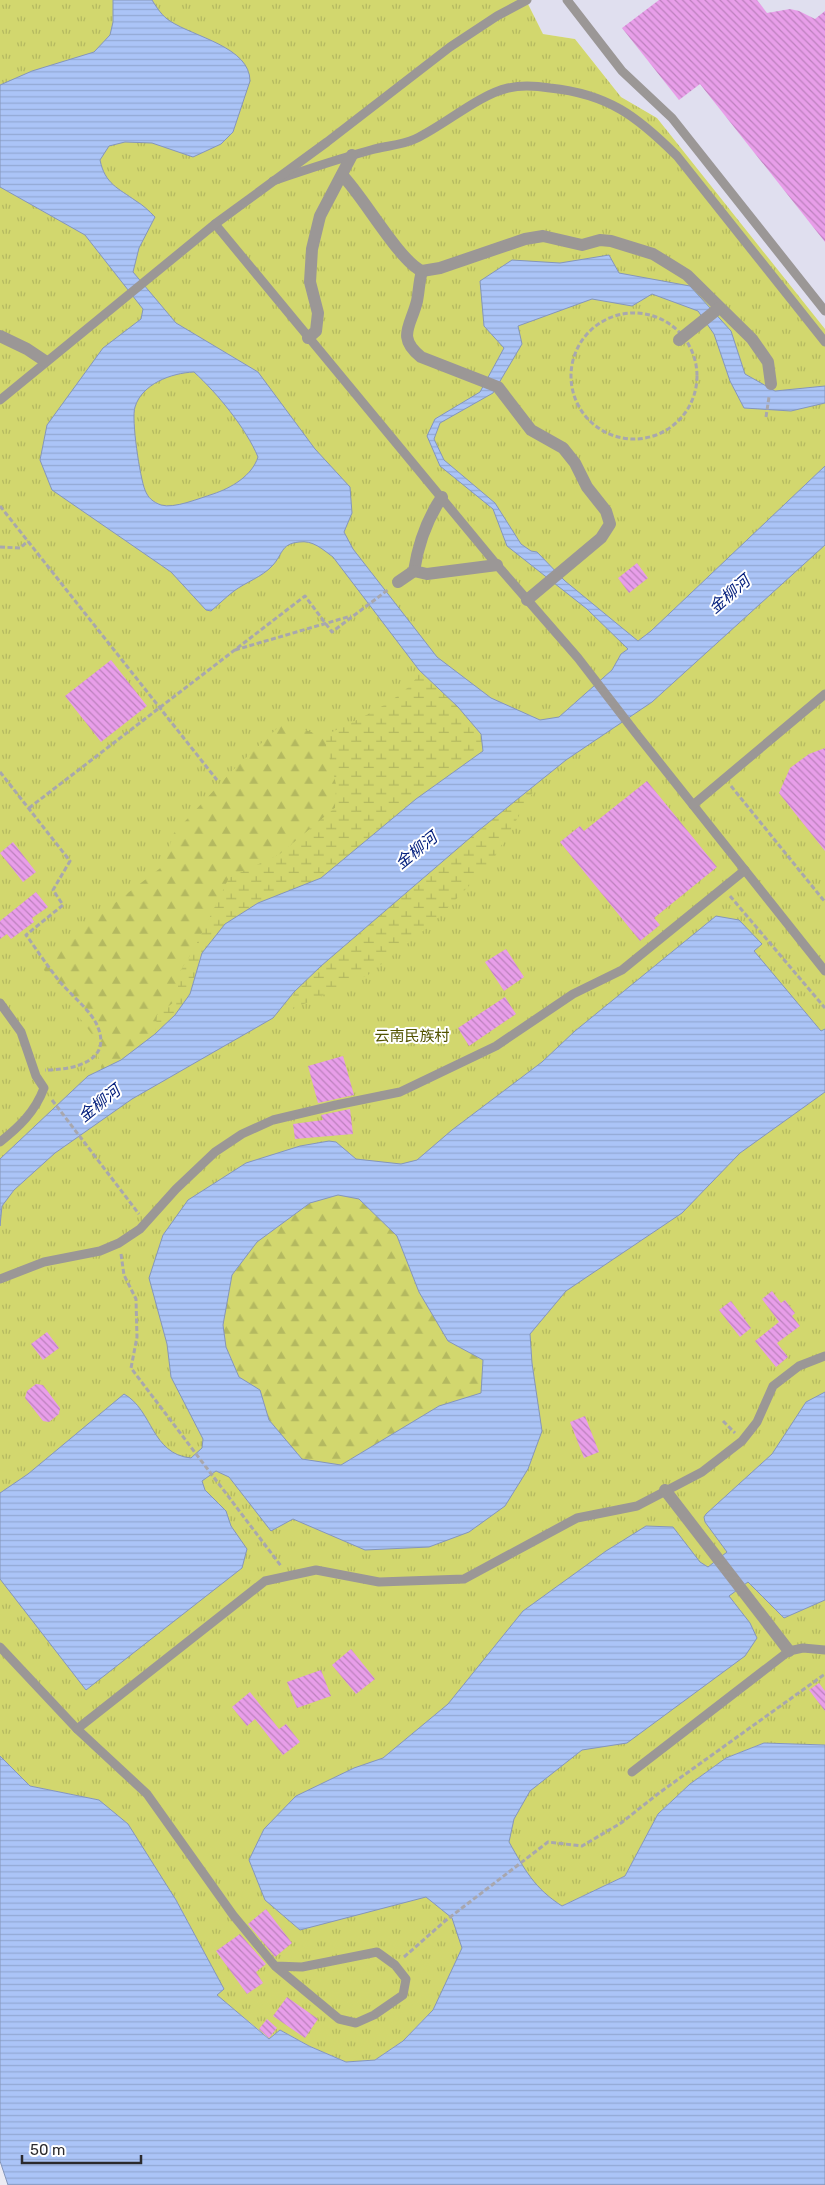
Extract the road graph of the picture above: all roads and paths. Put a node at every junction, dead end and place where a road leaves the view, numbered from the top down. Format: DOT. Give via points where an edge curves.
graph roads {
  1 [pos="527,0"];
  2 [pos="567,0"];
  3 [pos="352,155"];
  4 [pos="342,175"];
  5 [pos="273,181"];
  6 [pos="215,224"];
  7 [pos="422,271"];
  8 [pos="718,310"];
  9 [pos="825,311"];
  10 [pos="0,336"];
  11 [pos="308,338"];
  12 [pos="681,339"];
  13 [pos="825,342"];
  14 [pos="45,362"];
  15 [pos="771,384"];
  16 [pos="0,400"];
  17 [pos="766,417"];
  18 [pos="442,497"];
  19 [pos="0,506"];
  20 [pos="28,541"];
  21 [pos="0,547"];
  22 [pos="497,564"];
  23 [pos="414,571"];
  24 [pos="398,582"];
  25 [pos="527,600"];
  26 [pos="354,615"];
  27 [pos="325,623"];
  28 [pos="232,651"];
  29 [pos="825,694"];
  30 [pos="159,706"];
  31 [pos="0,772"];
  32 [pos="725,779"];
  33 [pos="218,780"];
  34 [pos="693,805"];
  35 [pos="29,808"];
  36 [pos="745,870"];
  37 [pos="723,888"];
  38 [pos="825,902"];
  39 [pos="825,970"];
  40 [pos="0,1003"];
  41 [pos="825,1008"];
  42 [pos="34,1069"];
  43 [pos="55,1105"];
  44 [pos="0,1142"];
  45 [pos="146,1222"];
  46 [pos="119,1243"];
  47 [pos="0,1279"];
  48 [pos="825,1356"];
  49 [pos="665,1490"];
  50 [pos="288,1575"];
  51 [pos="0,1647"];
  52 [pos="825,1650"];
  53 [pos="789,1651"];
  54 [pos="825,1674"];
  55 [pos="77,1728"];
  56 [pos="632,1772"];
  57 [pos="395,1965"];
  58 [pos="275,1966"];
  1 -- 5 [label="lane" via="450,47"];
  2 -- 9 [label="lane" via="622,72 672,118"];
  3 -- 4 [label="street"];
  3 -- 5 [label="lane"];
  3 -- 13 [label="lane" via="413,140 487,97 509,88 538,86 577,91 606,101 633,116 677,156"];
  4 -- 7 [label="street" via="354,186 409,262"];
  4 -- 11 [label="street" via="320,216 312,249 310,282 318,313 316,330"];
  5 -- 6 [label="lane"];
  6 -- 11 [label="lane"];
  6 -- 14 [label="lane"];
  7 -- 8 [label="street" via="543,236 582,245 611,241 653,254 687,275"];
  7 -- 25 [label="street" via="417,301 406,330 413,351 498,388 530,430 562,448 606,511 610,524 602,538"];
  8 -- 12 [label="street"];
  8 -- 15 [label="street" via="752,340 768,362"];
  10 -- 14 [label="street"];
  11 -- 18 [label="lane"];
  12 -- 12 [label="path" via="689,344 698,375 696,392 689,407 673,426 650,437 633,439 616,436 587,417 577,402 572,368 576,351 598,324 614,316 649,314 665,321"];
  14 -- 16 [label="lane"];
  15 -- 17 [label="path"];
  18 -- 22 [label="lane"];
  18 -- 23 [label="street" via="433,511 417,553"];
  19 -- 20 [label="path"];
  20 -- 21 [label="path" via="20,548"];
  20 -- 30 [label="path"];
  22 -- 23 [label="street" via="428,574"];
  22 -- 25 [label="lane"];
  23 -- 24 [label="street"];
  24 -- 26 [label="path"];
  25 -- 34 [label="lane" via="578,658"];
  26 -- 27 [label="path"];
  26 -- 27 [label="path" via="332,632"];
  27 -- 28 [label="path"];
  27 -- 28 [label="path" via="305,596"];
  28 -- 30 [label="path"];
  29 -- 32 [label="lane"];
  30 -- 33 [label="path"];
  30 -- 35 [label="path"];
  31 -- 35 [label="path"];
  32 -- 34 [label="lane"];
  32 -- 38 [label="path"];
  34 -- 36 [label="lane"];
  35 -- 42 [label="path" via="70,861 53,890 63,904 26,935 60,982 95,1022 101,1043 94,1057 79,1066"];
  36 -- 37 [label="lane"];
  36 -- 39 [label="lane"];
  37 -- 41 [label="path"];
  37 -- 45 [label="lane" via="622,970 573,994 496,1046 400,1092 273,1120 242,1134 215,1152"];
  40 -- 42 [label="lane" via="21,1032"];
  42 -- 44 [label="lane" via="44,1088 39,1102 30,1116"];
  43 -- 45 [label="path"];
  45 -- 46 [label="lane"];
  46 -- 47 [label="lane" via="100,1251 44,1262"];
  46 -- 50 [label="path" via="124,1275 136,1299 137,1337 131,1368"];
  48 -- 49 [label="lane" via="799,1366 773,1386 757,1422 742,1441 702,1472"];
  49 -- 50 [label="lane" via="637,1506 577,1518 464,1579 379,1582 316,1570"];
  49 -- 53 [label="street"];
  50 -- 55 [label="lane" via="265,1580"];
  51 -- 55 [label="lane"];
  52 -- 53 [label="lane" via="802,1648"];
  53 -- 56 [label="lane"];
  54 -- 57 [label="path" via="622,1823 582,1846 548,1842 445,1921"];
  55 -- 58 [label="lane" via="147,1794 232,1915"];
  57 -- 58 [label="lane" via="377,1952 302,1967"];
  57 -- 58 [label="lane" via="406,1979 403,1995 356,2023 339,2019"];
}
